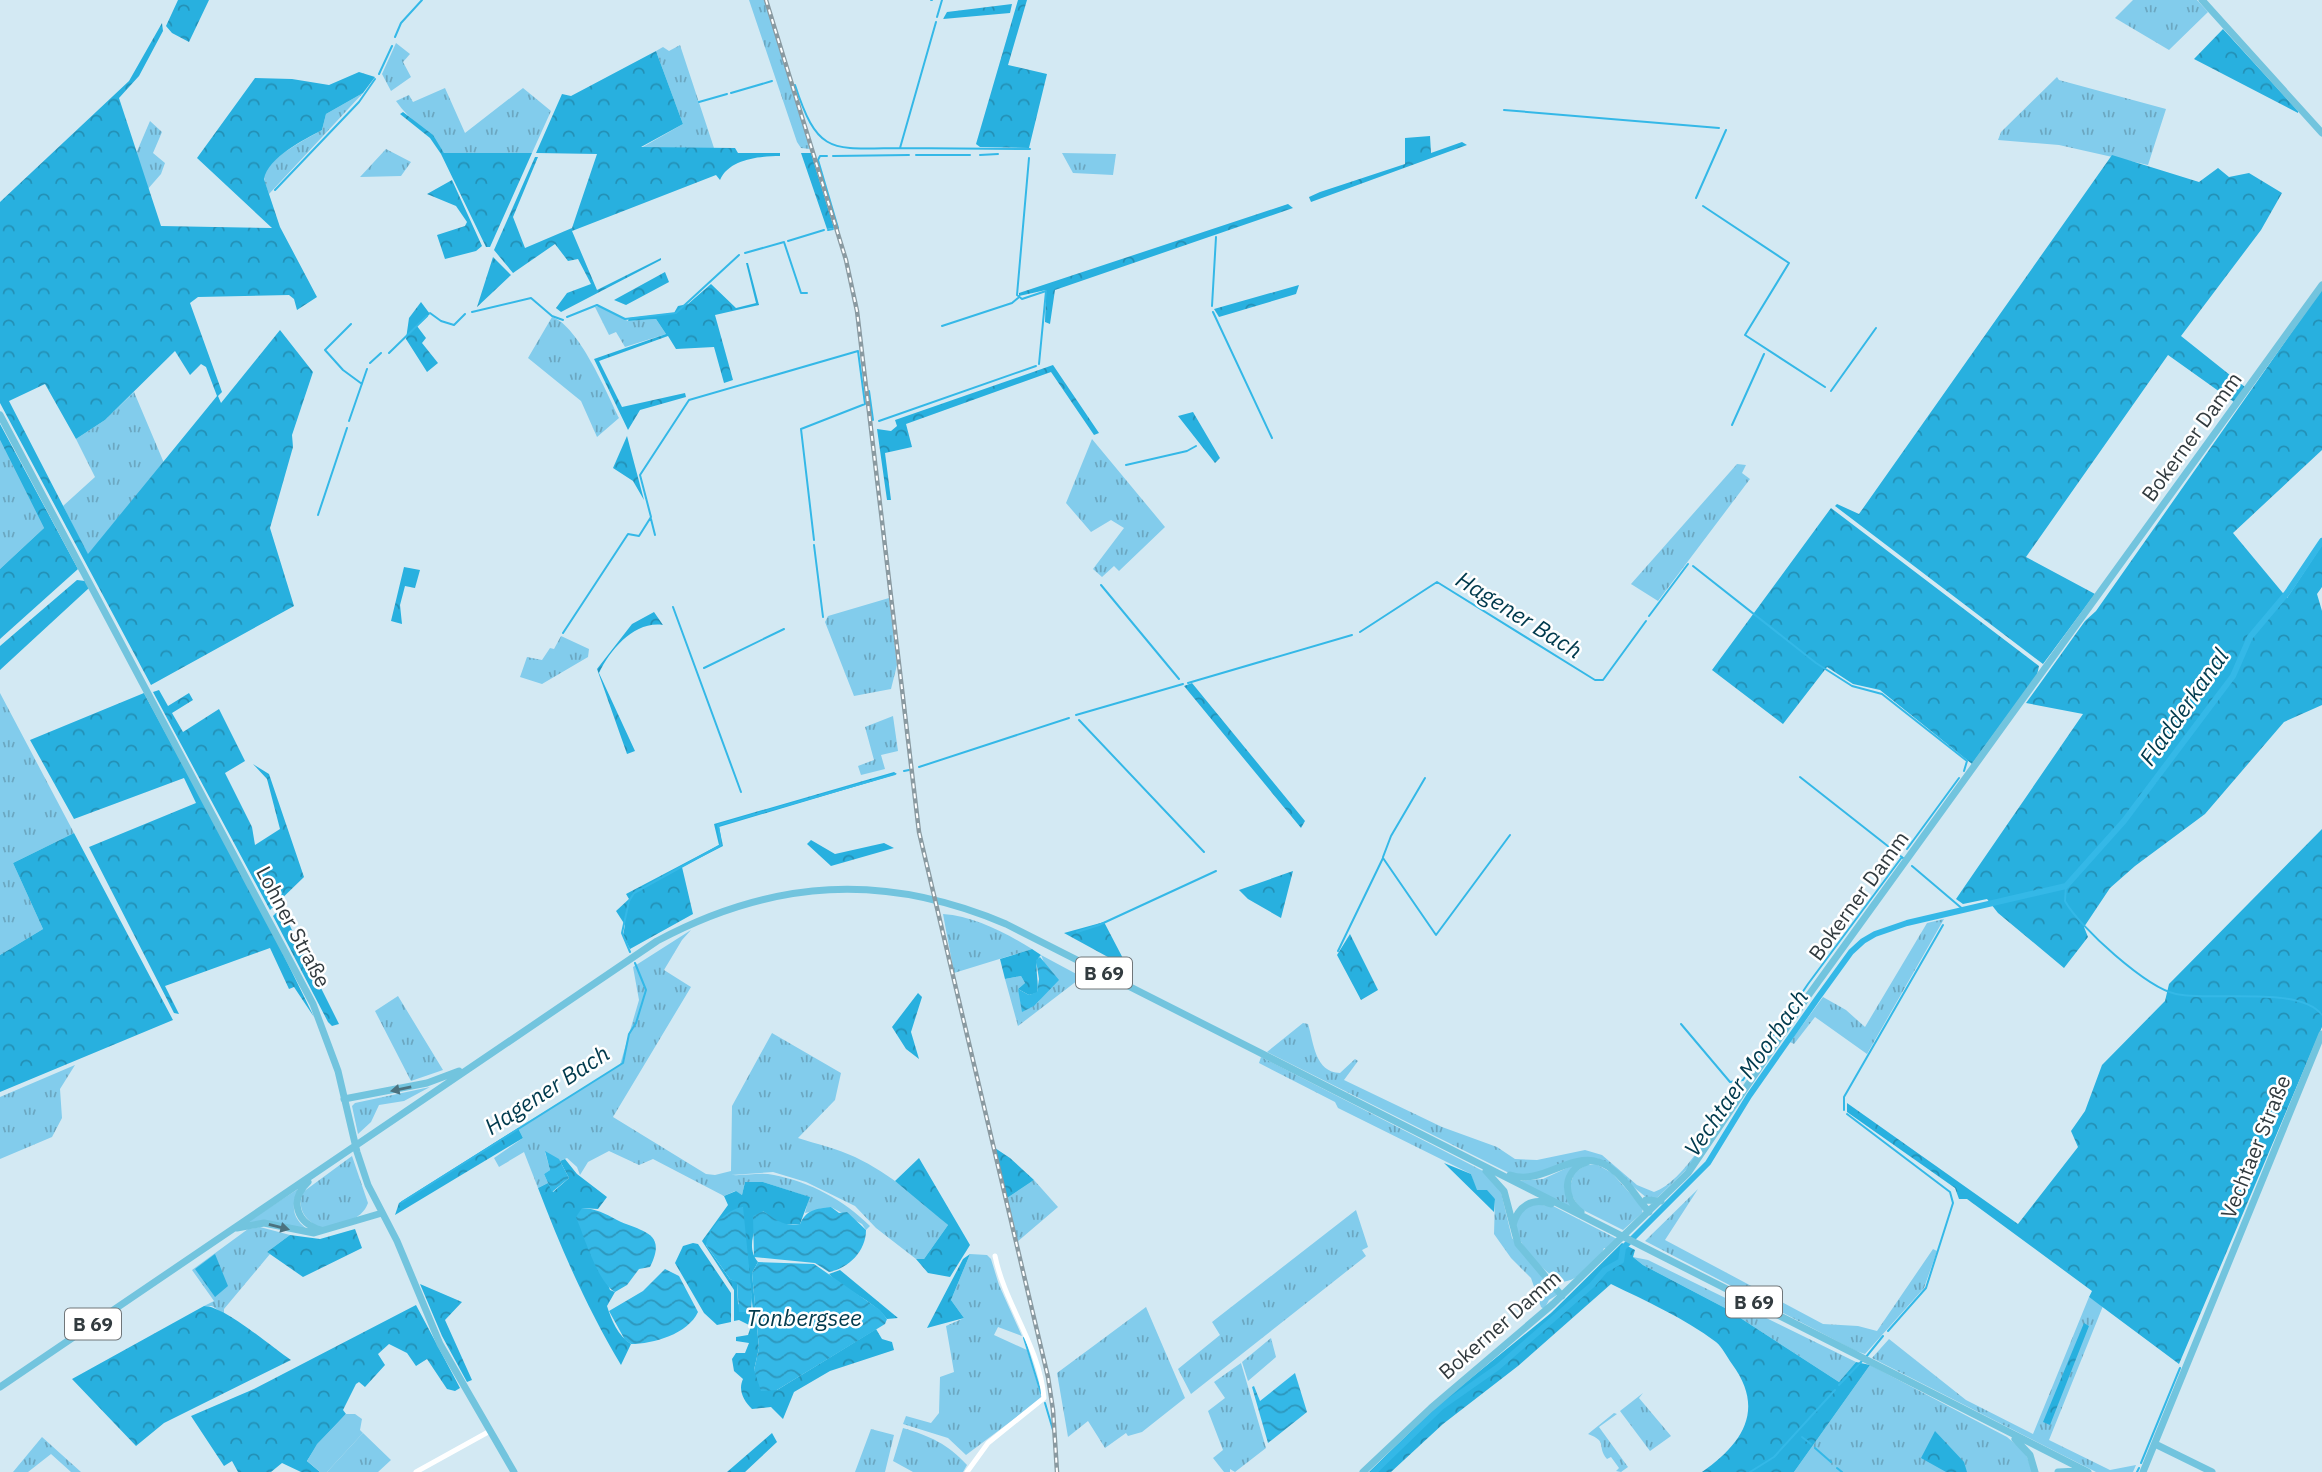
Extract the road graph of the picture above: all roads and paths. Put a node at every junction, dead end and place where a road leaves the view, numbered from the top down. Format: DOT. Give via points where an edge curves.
graph roads {
  1 [pos="2202,0"];
  2 [pos="2322,133"];
  3 [pos="2322,285"];
  4 [pos="0,415"];
  5 [pos="2322,1034"];
  6 [pos="469,1068"];
  7 [pos="344,1099"];
  8 [pos="1465,1157"];
  9 [pos="1594,1161"];
  10 [pos="1480,1164"];
  11 [pos="324,1167"];
  12 [pos="1635,1192"];
  13 [pos="374,1196"];
  14 [pos="1646,1200"];
  15 [pos="1661,1201"];
  16 [pos="380,1210"];
  17 [pos="1651,1211"];
  18 [pos="369,1212"];
  19 [pos="1581,1215"];
  20 [pos="360,1220"];
  21 [pos="1602,1226"];
  22 [pos="233,1229"];
  23 [pos="1512,1229"];
  24 [pos="324,1231"];
  25 [pos="995,1256"];
  26 [pos="1549,1277"];
  27 [pos="1558,1283"];
  28 [pos="1573,1285"];
  29 [pos="1563,1294"];
  30 [pos="0,1387"];
  31 [pos="1988,1422"];
  32 [pos="490,1431"];
  33 [pos="2154,1447"];
  34 [pos="2163,1454"];
  35 [pos="2173,1455"];
  36 [pos="2148,1460"];
  37 [pos="416,1472"];
  38 [pos="514,1472"];
  39 [pos="967,1472"];
  40 [pos="1363,1472"];
  41 [pos="2035,1472"];
  42 [pos="2058,1472"];
  43 [pos="2081,1472"];
  44 [pos="2088,1472"];
  45 [pos="2143,1472"];
  46 [pos="2213,1472"];
  1 -- 2 [label="main road"];
  3 -- 15 [label="main road, Bokerner Damm" via="1815,986 1701,1157"];
  4 -- 7 [label="main road, Lohner Straße" via="313,1004 327,1034"];
  5 -- 33 [label="main road, Vechtaer Straße"];
  6 -- 7 [label="main road, one-way" via="428,1083"];
  6 -- 8 [label="main road, B 69" via="657,941 723,910 829,888 916,895 1006,924"];
  6 -- 11 [label="main road, B 69"];
  7 -- 13 [label="main road, Lohner Straße" via="360,1163"];
  8 -- 10 [label="main road, B 69"];
  8 -- 23 [label="main road" via="1500,1185"];
  9 -- 10 [label="main road" via="1578,1160 1526,1179"];
  9 -- 12 [label="main road" via="1610,1167"];
  9 -- 21 [label="main road" via="1574,1170 1566,1189 1575,1208"];
  10 -- 19 [label="main road, B 69"];
  11 -- 22 [label="main road, B 69"];
  11 -- 24 [label="main road" via="302,1188 296,1205 306,1224"];
  12 -- 14 [label="main road"];
  12 -- 17 [label="main road"];
  13 -- 16 [label="main road, Lohner Straße"];
  13 -- 18 [label="main road"];
  14 -- 15 [label="main road"];
  14 -- 17 [label="main road"];
  15 -- 17 [label="main road, Bokerner Damm"];
  16 -- 18 [label="main road"];
  16 -- 20 [label="main road"];
  16 -- 32 [label="main road, Lohner Straße" via="440,1344"];
  17 -- 28 [label="main road, Bokerner Damm"];
  18 -- 20 [label="main road"];
  19 -- 21 [label="main road, B 69"];
  19 -- 23 [label="main road" via="1534,1201 1519,1210"];
  20 -- 24 [label="main road"];
  21 -- 31 [label="main road, B 69"];
  22 -- 24 [label="main road, one-way" via="264,1223 305,1233"];
  22 -- 30 [label="main road, B 69"];
  23 -- 26 [label="main road" via="1522,1249"];
  25 -- 39 [label="street" via="1003,1285 1023,1324 1044,1398 988,1443"];
  26 -- 27 [label="main road"];
  26 -- 29 [label="main road"];
  27 -- 28 [label="main road"];
  27 -- 29 [label="main road"];
  28 -- 29 [label="main road, Bokerner Damm"];
  29 -- 40 [label="main road, Bokerner Damm"];
  31 -- 41 [label="main road" via="2020,1442"];
  31 -- 44 [label="main road, B 69"];
  32 -- 37 [label="street"];
  32 -- 38 [label="main road, Lohner Straße"];
  33 -- 34 [label="main road"];
  33 -- 35 [label="main road"];
  33 -- 36 [label="main road, Vechtaer Straße"];
  34 -- 35 [label="main road"];
  34 -- 36 [label="main road"];
  35 -- 46 [label="main road"];
  36 -- 45 [label="main road, Vechtaer Straße"];
  42 -- 43 [label="main road"];
}
